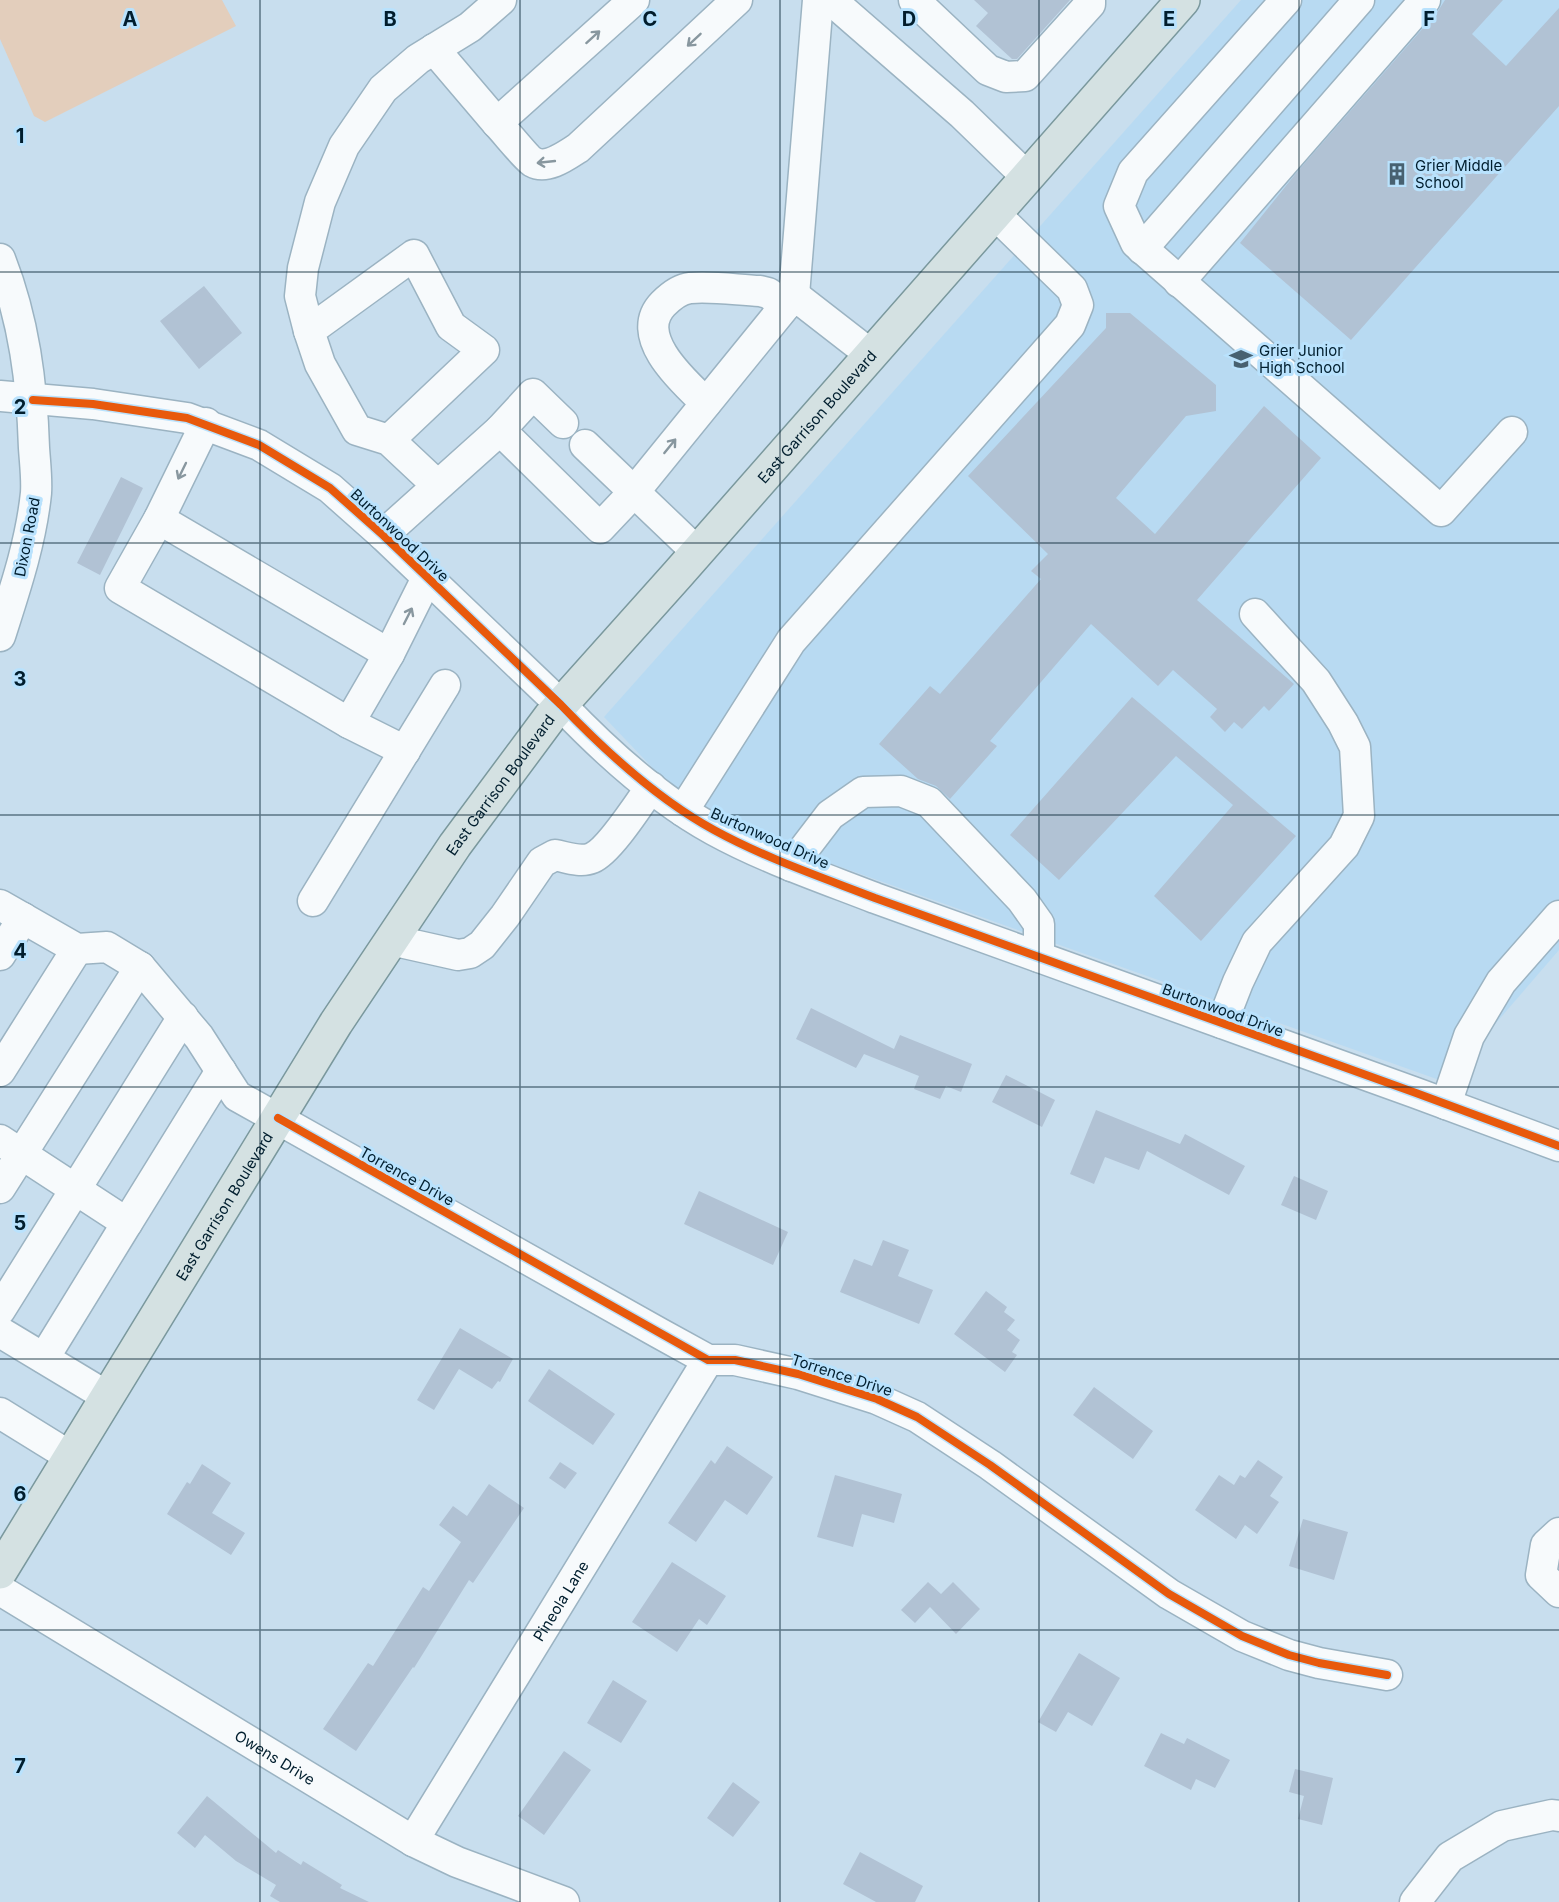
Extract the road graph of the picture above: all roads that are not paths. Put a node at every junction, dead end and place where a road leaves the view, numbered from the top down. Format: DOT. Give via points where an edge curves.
graph roads {
  1 [pos="501,0"];
  2 [pos="634,0"];
  3 [pos="737,0"];
  4 [pos="818,0"];
  5 [pos="831,0"];
  6 [pos="914,0"];
  7 [pos="1090,0"];
  8 [pos="1183,0"];
  9 [pos="1286,0"];
  10 [pos="1359,0"];
  11 [pos="1425,0"];
  12 [pos="434,49"];
  13 [pos="497,123"];
  14 [pos="1027,177"];
  15 [pos="995,214"];
  16 [pos="1142,249"];
  17 [pos="0,259"];
  18 [pos="1179,282"];
  19 [pos="790,300"];
  20 [pos="309,331"];
  21 [pos="870,354"];
  22 [pos="0,396"];
  23 [pos="33,400"];
  24 [pos="706,403"];
  25 [pos="206,423"];
  26 [pos="563,423"];
  27 [pos="500,430"];
  28 [pos="1512,432"];
  29 [pos="389,440"];
  30 [pos="585,445"];
  31 [pos="437,485"];
  32 [pos="634,492"];
  33 [pos="159,519"];
  34 [pos="383,535"];
  35 [pos="697,552"];
  36 [pos="427,578"];
  37 [pos="1255,614"];
  38 [pos="0,636"];
  39 [pos="389,654"];
  40 [pos="445,685"];
  41 [pos="561,705"];
  42 [pos="349,723"];
  43 [pos="405,751"];
  44 [pos="651,787"];
  45 [pos="683,811"];
  46 [pos="791,866"];
  47 [pos="313,901"];
  48 [pos="12,911"];
  49 [pos="1559,916"];
  50 [pos="391,940"];
  51 [pos="77,949"];
  52 [pos="0,955"];
  53 [pos="1039,957"];
  54 [pos="140,966"];
  55 [pos="183,1017"];
  56 [pos="1222,1023"];
  57 [pos="0,1071"];
  58 [pos="221,1071"];
  59 [pos="1446,1104"];
  60 [pos="278,1118"];
  61 [pos="1559,1146"];
  62 [pos="11,1147"];
  63 [pos="0,1188"];
  64 [pos="75,1189"];
  65 [pos="127,1223"];
  66 [pos="0,1310"];
  67 [pos="0,1332"];
  68 [pos="44,1358"];
  69 [pos="708,1360"];
  70 [pos="108,1397"];
  71 [pos="0,1413"];
  72 [pos="71,1457"];
  73 [pos="1559,1533"];
  74 [pos="0,1572"];
  75 [pos="0,1590"];
  76 [pos="1559,1592"];
  77 [pos="1387,1675"];
  78 [pos="1559,1816"];
  79 [pos="413,1841"];
  80 [pos="564,1902"];
  81 [pos="1415,1902"];
  1 -- 12 [label="street" via="470,27"];
  13 -- 2 [label="street, one-way"];
  3 -- 13 [label="street, one-way" via="578,148 560,159 543,164 534,162"];
  4 -- 19 [label="street"];
  5 -- 14 [label="street" via="962,114"];
  6 -- 7 [label="street" via="988,70 1006,77 1025,76"];
  8 -- 14 [label="main road, East Garrison Boulevard"];
  9 -- 16 [label="street" via="1132,172 1119,206"];
  10 -- 16 [label="street"];
  11 -- 18 [label="street"];
  12 -- 13 [label="street"];
  12 -- 20 [label="street" via="383,89 344,146 320,202 303,268 300,296"];
  14 -- 15 [label="main road, East Garrison Boulevard"];
  15 -- 21 [label="main road, East Garrison Boulevard"];
  15 -- 45 [label="street" via="1072,289 1078,305 1070,325 791,641"];
  16 -- 18 [label="street"];
  17 -- 23 [label="street, Dixon Road" via="20,317"];
  18 -- 28 [label="street" via="1440,512"];
  19 -- 21 [label="street"];
  19 -- 24 [label="street"];
  19 -- 24 [label="street" via="760,291 690,288 671,296 661,306 652,331 656,344"];
  20 -- 29 [label="street" via="320,364 357,430"];
  20 -- 29 [label="street" via="414,255 451,326 484,350"];
  21 -- 35 [label="main road, East Garrison Boulevard"];
  22 -- 23 [label="street, Burtonwood Drive"];
  23 -- 25 [label="street, Burtonwood Drive" via="93,404"];
  23 -- 38 [label="street, Dixon Road" via="36,491 18,582"];
  32 -- 24 [label="street, one-way"];
  25 -- 33 [label="street, one-way"];
  25 -- 34 [label="street, Burtonwood Drive" via="259,445 330,488"];
  26 -- 27 [label="street" via="533,394"];
  27 -- 31 [label="street"];
  27 -- 32 [label="street" via="600,528"];
  29 -- 31 [label="street"];
  30 -- 32 [label="street"];
  31 -- 34 [label="street"];
  32 -- 35 [label="street"];
  33 -- 39 [label="street"];
  33 -- 42 [label="street" via="120,588"];
  34 -- 36 [label="street, Burtonwood Drive"];
  35 -- 41 [label="main road, East Garrison Boulevard"];
  39 -- 36 [label="street, one-way"];
  36 -- 41 [label="street, Burtonwood Drive"];
  37 -- 56 [label="street" via="1316,681 1343,723 1355,747 1359,816 1344,846 1257,942"];
  39 -- 42 [label="street"];
  40 -- 43 [label="street"];
  41 -- 44 [label="street, Burtonwood Drive"];
  41 -- 50 [label="main road, East Garrison Boulevard" via="455,844"];
  42 -- 43 [label="street"];
  43 -- 47 [label="street"];
  44 -- 45 [label="street, Burtonwood Drive"];
  44 -- 50 [label="street" via="603,851 580,861 555,855 542,862 505,916 482,945 470,953 458,955"];
  45 -- 46 [label="street, Burtonwood Drive" via="715,831"];
  46 -- 53 [label="street, Burtonwood Drive"];
  46 -- 53 [label="street" via="830,815 863,792 901,791 929,802 1022,900 1039,924"];
  48 -- 51 [label="street"];
  48 -- 52 [label="street"];
  49 -- 59 [label="street" via="1501,982 1469,1036"];
  50 -- 60 [label="main road, East Garrison Boulevard"];
  51 -- 54 [label="street, Torrence Drive" via="107,946"];
  51 -- 57 [label="street"];
  53 -- 56 [label="street, Burtonwood Drive"];
  54 -- 55 [label="street, Torrence Drive"];
  54 -- 62 [label="street"];
  55 -- 58 [label="street, Torrence Drive"];
  55 -- 64 [label="street"];
  56 -- 59 [label="street, Burtonwood Drive"];
  58 -- 60 [label="street, Torrence Drive" via="237,1096"];
  58 -- 65 [label="street"];
  59 -- 61 [label="street, Burtonwood Drive"];
  60 -- 69 [label="street, Torrence Drive"];
  60 -- 70 [label="main road, East Garrison Boulevard"];
  62 -- 63 [label="street"];
  62 -- 64 [label="street"];
  64 -- 65 [label="street"];
  64 -- 66 [label="street"];
  65 -- 68 [label="street"];
  67 -- 68 [label="street"];
  68 -- 70 [label="street"];
  69 -- 77 [label="street, Torrence Drive" via="735,1360 798,1374 877,1399 917,1417 1160,1589 1242,1636 1289,1655"];
  69 -- 79 [label="street, Pineola Lane"];
  70 -- 72 [label="main road, East Garrison Boulevard"];
  71 -- 72 [label="street"];
  72 -- 74 [label="main road, East Garrison Boulevard"];
  73 -- 76 [label="street" via="1546,1545 1542,1575"];
  75 -- 79 [label="street, Owens Drive"];
  78 -- 81 [label="street" via="1502,1826 1450,1857"];
  79 -- 80 [label="street, Owens Drive"];
}
